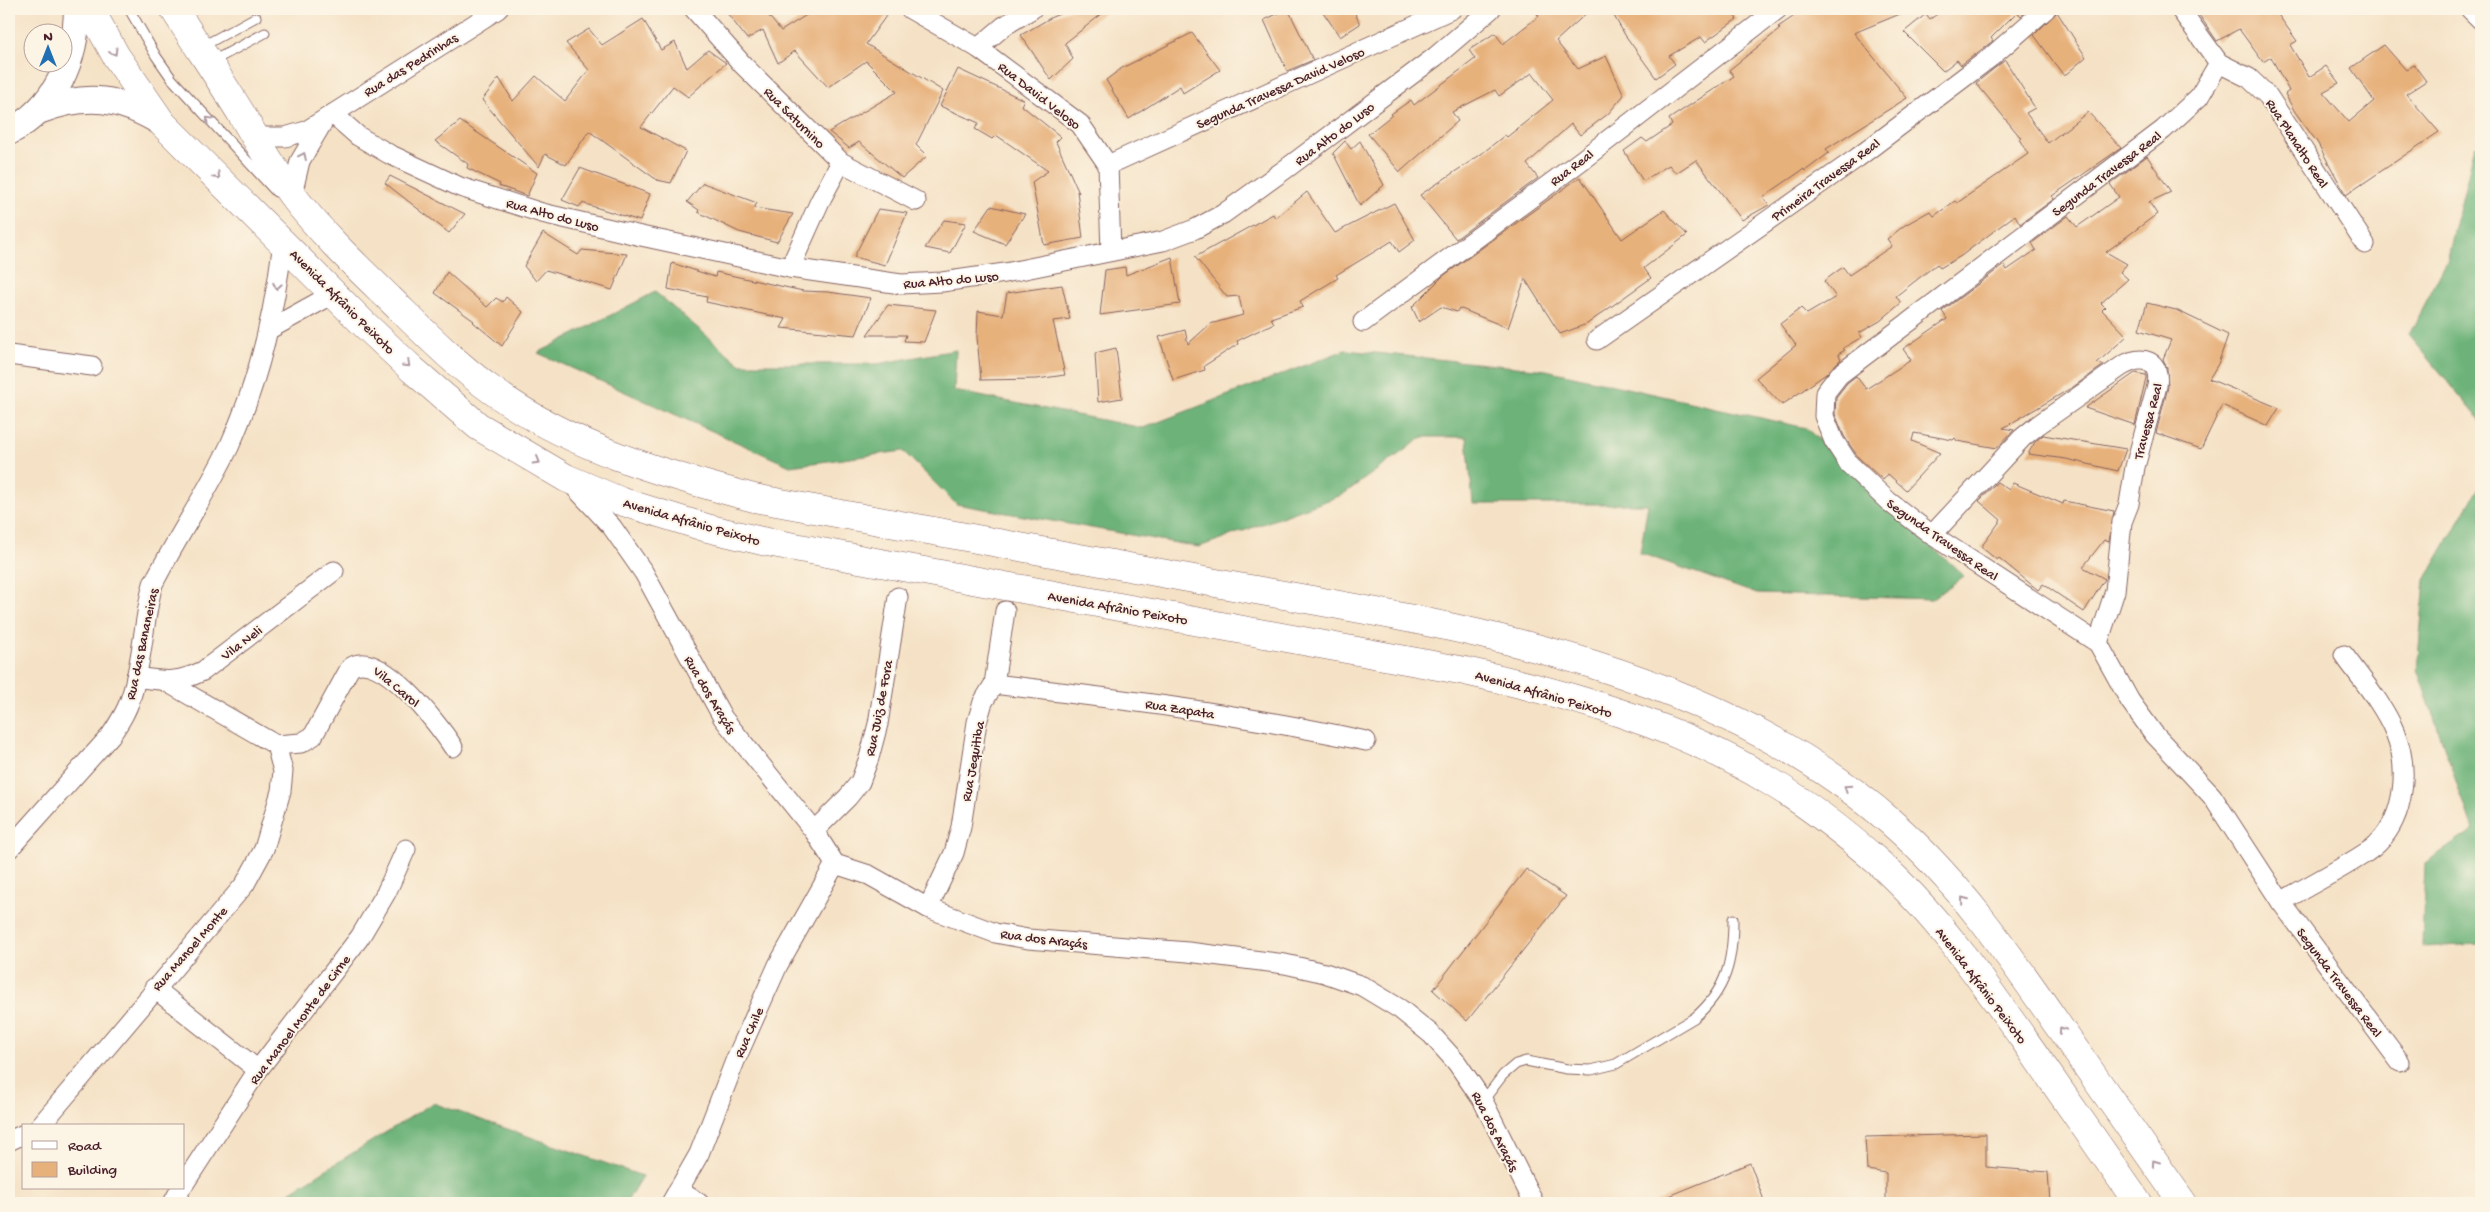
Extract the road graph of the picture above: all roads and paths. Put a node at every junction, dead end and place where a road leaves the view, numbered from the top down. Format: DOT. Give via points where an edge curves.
graph roads {
  1 [pos="77,9"];
  2 [pos="90,9"];
  3 [pos="129,9"];
  4 [pos="174,9"];
  5 [pos="498,9"];
  6 [pos="694,9"];
  7 [pos="910,9"];
  8 [pos="1032,9"];
  9 [pos="1452,9"];
  10 [pos="1491,9"];
  11 [pos="1778,9"];
  12 [pos="2046,9"];
  13 [pos="2180,9"];
  14 [pos="2470,9"];
  15 [pos="256,17"];
  16 [pos="2481,20"];
  17 [pos="265,33"];
  18 [pos="978,48"];
  19 [pos="204,56"];
  20 [pos="2219,63"];
  21 [pos="41,110"];
  22 [pos="328,117"];
  23 [pos="162,123"];
  24 [pos="11,137"];
  25 [pos="255,137"];
  26 [pos="841,162"];
  27 [pos="1108,165"];
  28 [pos="292,195"];
  29 [pos="916,201"];
  30 [pos="331,240"];
  31 [pos="283,241"];
  32 [pos="2366,244"];
  33 [pos="1111,251"];
  34 [pos="790,268"];
  35 [pos="335,294"];
  36 [pos="1363,322"];
  37 [pos="268,330"];
  38 [pos="1597,340"];
  39 [pos="9,355"];
  40 [pos="92,366"];
  41 [pos="566,478"];
  42 [pos="1932,535"];
  43 [pos="334,571"];
  44 [pos="898,596"];
  45 [pos="1005,611"];
  46 [pos="2098,643"];
  47 [pos="2344,655"];
  48 [pos="136,677"];
  49 [pos="165,682"];
  50 [pos="994,684"];
  51 [pos="1366,741"];
  52 [pos="276,746"];
  53 [pos="453,747"];
  54 [pos="814,831"];
  55 [pos="9,849"];
  56 [pos="406,850"];
  57 [pos="835,864"];
  58 [pos="2281,902"];
  59 [pos="928,908"];
  60 [pos="1733,919"];
  61 [pos="154,988"];
  62 [pos="2400,1062"];
  63 [pos="258,1070"];
  64 [pos="1483,1101"];
  65 [pos="42,1124"];
  66 [pos="22,1135"];
  67 [pos="9,1141"];
  68 [pos="185,1180"];
  69 [pos="674,1197"];
  70 [pos="698,1203"];
  71 [pos="1534,1203"];
  72 [pos="2138,1203"];
  73 [pos="2183,1203"];
  1 -- 21 [label="main road" via="76,37 69,64"];
  2 -- 23 [label="main road, Avenida Afrânio Peixoto, one-way" via="116,56"];
  30 -- 3 [label="lane, one-way" via="271,187 190,99 156,56"];
  4 -- 19 [label="main road"];
  5 -- 22 [label="street, Rua das Pedrinhas"];
  6 -- 26 [label="street, Rua Saturnino" via="743,66"];
  7 -- 18 [label="street, Rua David Veloso"];
  8 -- 18 [label="street" via="1004,26"];
  9 -- 27 [label="street, Segunda Travessa David Veloso"];
  10 -- 33 [label="street, Rua Alto do Luso" via="1435,57 1223,214 1195,230 1163,241"];
  11 -- 36 [label="street, Rua Real"];
  12 -- 38 [label="street, Primeira Travessa Real" via="1991,57 1857,158"];
  13 -- 20 [label="street, Rua Planalto Real"];
  14 -- 16 [label="street"];
  15 -- 19 [label="lane"];
  17 -- 19 [label="lane"];
  18 -- 27 [label="street, Rua David Veloso" via="1080,124"];
  19 -- 25 [label="main road"];
  20 -- 32 [label="street, Rua Planalto Real" via="2250,78 2268,96"];
  20 -- 42 [label="street, Segunda Travessa Real" via="2199,97 2163,130 1840,375 1826,393 1824,416 1834,441 1849,464 1888,501"];
  21 -- 23 [label="main road" via="65,101 116,101"];
  21 -- 24 [label="main road"];
  22 -- 25 [label="street, Rua das Pedrinhas" via="306,131 285,137"];
  28 -- 22 [label="street, Rua das Pedrinhas, one-way" via="300,161"];
  22 -- 34 [label="street, Rua Alto do Luso" via="388,154 460,187 560,217"];
  23 -- 31 [label="main road, Avenida Afrânio Peixoto, one-way"];
  25 -- 28 [label="main road"];
  26 -- 29 [label="street, Rua Saturnino"];
  26 -- 34 [label="street"];
  27 -- 33 [label="street"];
  28 -- 30 [label="main road"];
  73 -- 30 [label="main road, one-way" via="2028,983 1922,851 1854,792 1734,720 1674,693 1602,667 1471,632 754,498 676,477 574,437 493,392 435,344"];
  31 -- 35 [label="main road, Avenida Afrânio Peixoto"];
  31 -- 37 [label="street, Rua das Bananeiras, one-way" via="278,286"];
  33 -- 34 [label="street, Rua Alto do Luso" via="1005,273 934,283 901,284"];
  35 -- 37 [label="street"];
  35 -- 41 [label="main road, Avenida Afrânio Peixoto, one-way" via="413,370 478,426"];
  37 -- 48 [label="street, Rua das Bananeiras" via="228,448 153,584 146,608"];
  39 -- 40 [label="street"];
  41 -- 54 [label="street, Rua dos Araçás" via="612,527 644,574 723,718"];
  41 -- 72 [label="main road, Avenida Afrânio Peixoto" via="669,517 762,541 1455,669 1521,684 1651,725 1714,751 1770,781 1824,818 1879,863 1922,907 1967,960"];
  42 -- 46 [label="street, Segunda Travessa Real"];
  42 -- 46 [label="street, Travessa Real" via="2001,459 2038,424 2131,360 2149,361 2159,375 2122,522 2115,591"];
  43 -- 49 [label="street, Vila Neli" via="203,671 185,680"];
  44 -- 54 [label="street, Rua Juiz de Fora" via="878,724 869,758 860,782"];
  45 -- 50 [label="street, Rua Jequitiba"];
  46 -- 58 [label="street, Segunda Travessa Real" via="2130,701 2154,734 2212,796"];
  47 -- 58 [label="street" via="2397,734 2403,753 2402,796 2391,826 2368,852"];
  48 -- 49 [label="street, Vila Neli"];
  48 -- 55 [label="street, Rua das Bananeiras" via="128,706 111,734"];
  49 -- 52 [label="street"];
  50 -- 51 [label="street, Rua Zapata" via="1278,722"];
  50 -- 59 [label="street, Rua Jequitiba" via="977,722 954,854"];
  52 -- 53 [label="street, Vila Carol" via="301,743 313,736 350,668 357,662 366,662 376,666 415,698"];
  52 -- 61 [label="street, Rua Manoel Monte" via="283,771 281,791 264,849 236,896"];
  54 -- 57 [label="street, Rua dos Araçás"];
  56 -- 63 [label="street, Rua Manoel Monte de Cirne" via="379,905 351,950"];
  57 -- 59 [label="street, Rua dos Araçás" via="869,875"];
  57 -- 69 [label="street, Rua Chile" via="778,966 735,1061 699,1154"];
  58 -- 62 [label="street, Segunda Travessa Real"];
  59 -- 64 [label="street, Rua dos Araçás" via="995,933 1028,939 1188,952 1285,964 1325,973 1362,986 1400,1009 1431,1034 1457,1063"];
  60 -- 64 [label="lane" via="1733,948 1728,972 1717,993 1694,1018 1616,1064 1567,1069 1526,1061 1516,1064"];
  61 -- 63 [label="street"];
  61 -- 65 [label="street, Rua Manoel Monte"];
  63 -- 68 [label="street, Rua Manoel Monte de Cirne"];
  64 -- 71 [label="street, Rua dos Araçás"];
  66 -- 67 [label="street"];
  69 -- 70 [label="street"];
}
